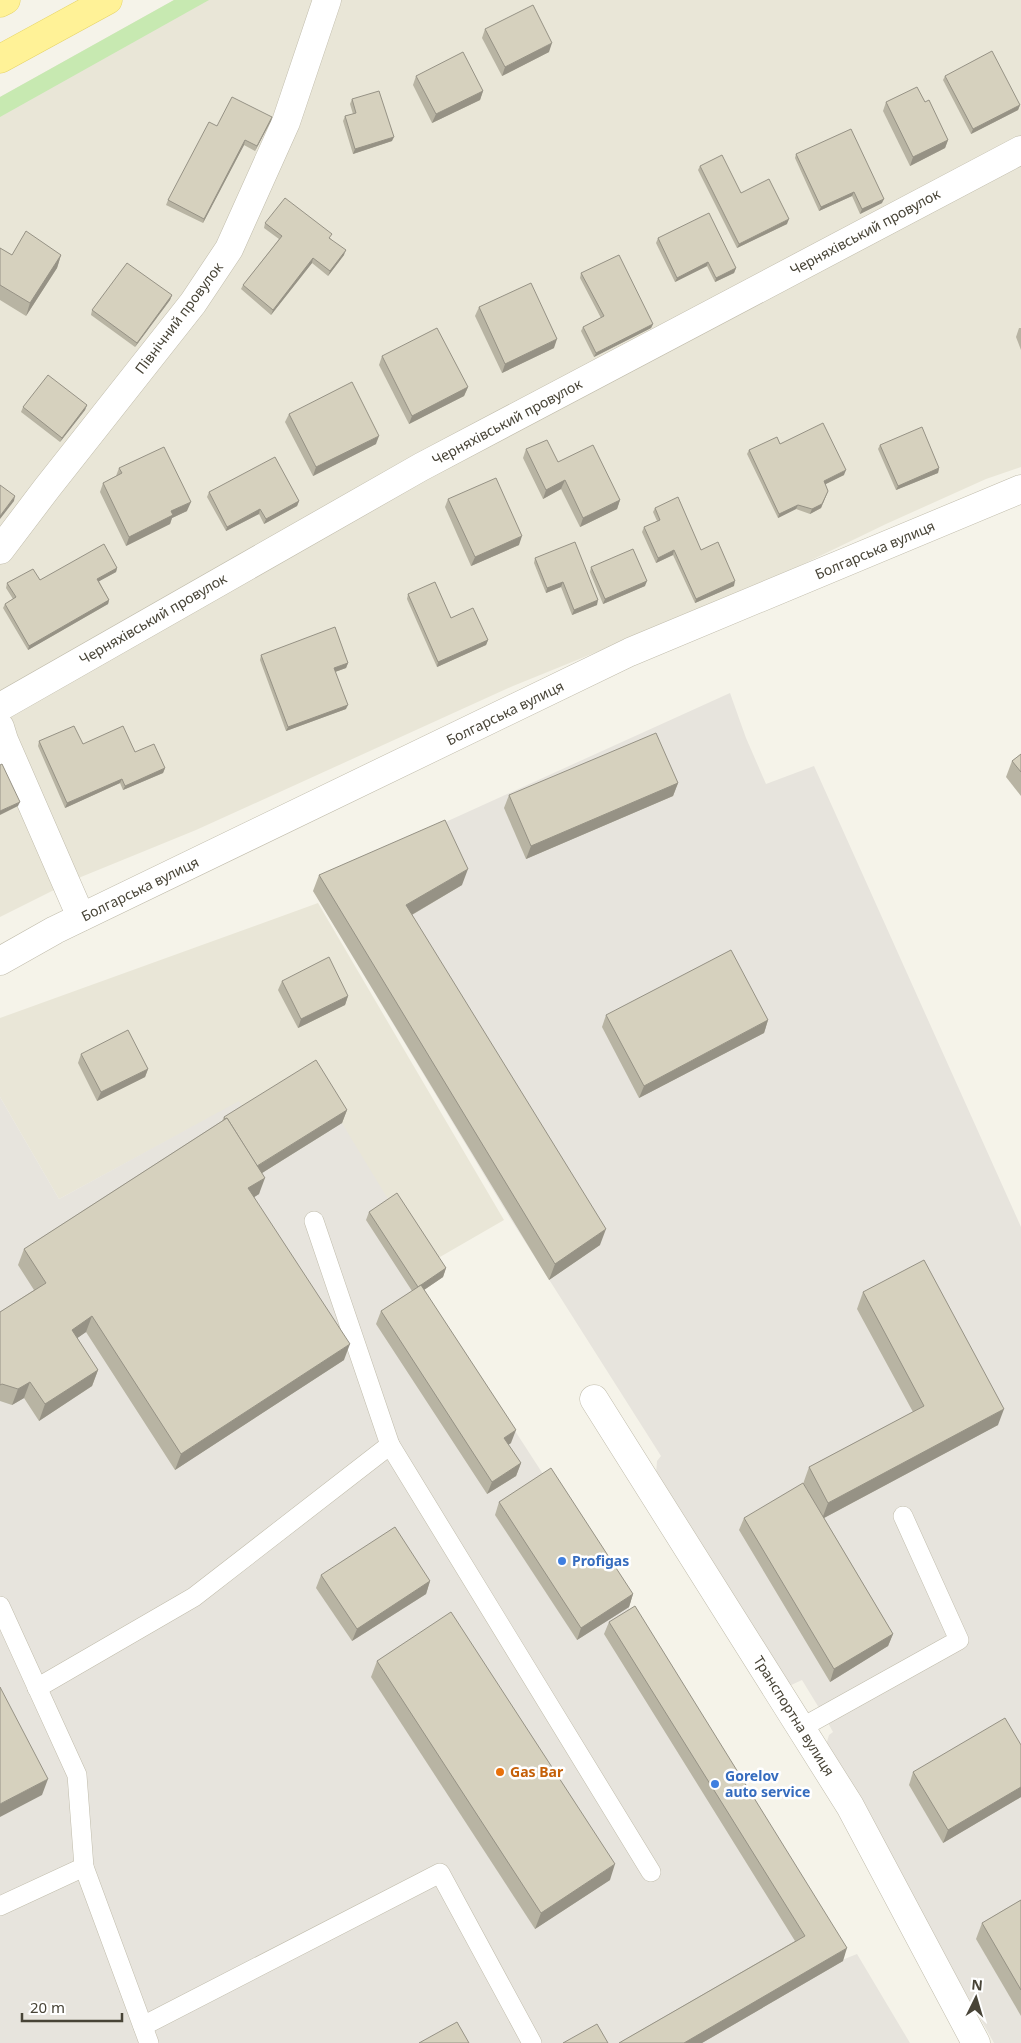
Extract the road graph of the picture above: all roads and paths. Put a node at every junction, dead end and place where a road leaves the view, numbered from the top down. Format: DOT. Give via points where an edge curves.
graph roads {
  1 [pos="6,0"];
  2 [pos="108,0"];
  3 [pos="327,0"];
  4 [pos="0,3"];
  5 [pos="0,59"];
  6 [pos="1021,150"];
  7 [pos="1021,489"];
  8 [pos="0,550"];
  9 [pos="0,707"];
  10 [pos="0,727"];
  11 [pos="81,918"];
  12 [pos="0,961"];
  13 [pos="314,1222"];
  14 [pos="594,1399"];
  15 [pos="390,1445"];
  16 [pos="903,1516"];
  17 [pos="0,1606"];
  18 [pos="37,1688"];
  19 [pos="801,1728"];
  20 [pos="84,1868"];
  21 [pos="651,1872"];
  22 [pos="0,1906"];
  23 [pos="146,2035"];
  24 [pos="532,2043"];
  25 [pos="976,2043"];
  1 -- 4 [label="main road"];
  2 -- 5 [label="main road"];
  3 -- 8 [label="street, Північний провулок" via="286,122 229,249 193,303"];
  6 -- 9 [label="street, Черняхівський провулок" via="421,467"];
  7 -- 11 [label="street, Болгарська вулиця" via="630,652"];
  10 -- 11 [label="street"];
  11 -- 12 [label="street, Болгарська вулиця"];
  13 -- 15 [label="lane"];
  14 -- 19 [label="street, Транспортна вулиця"];
  15 -- 18 [label="lane" via="194,1597"];
  15 -- 21 [label="lane"];
  16 -- 19 [label="lane" via="959,1640"];
  17 -- 18 [label="lane"];
  18 -- 20 [label="lane" via="77,1775"];
  19 -- 25 [label="street, Транспортна вулиця" via="850,1806"];
  20 -- 22 [label="lane"];
  20 -- 23 [label="lane"];
  23 -- 24 [label="lane" via="440,1874"];
}
